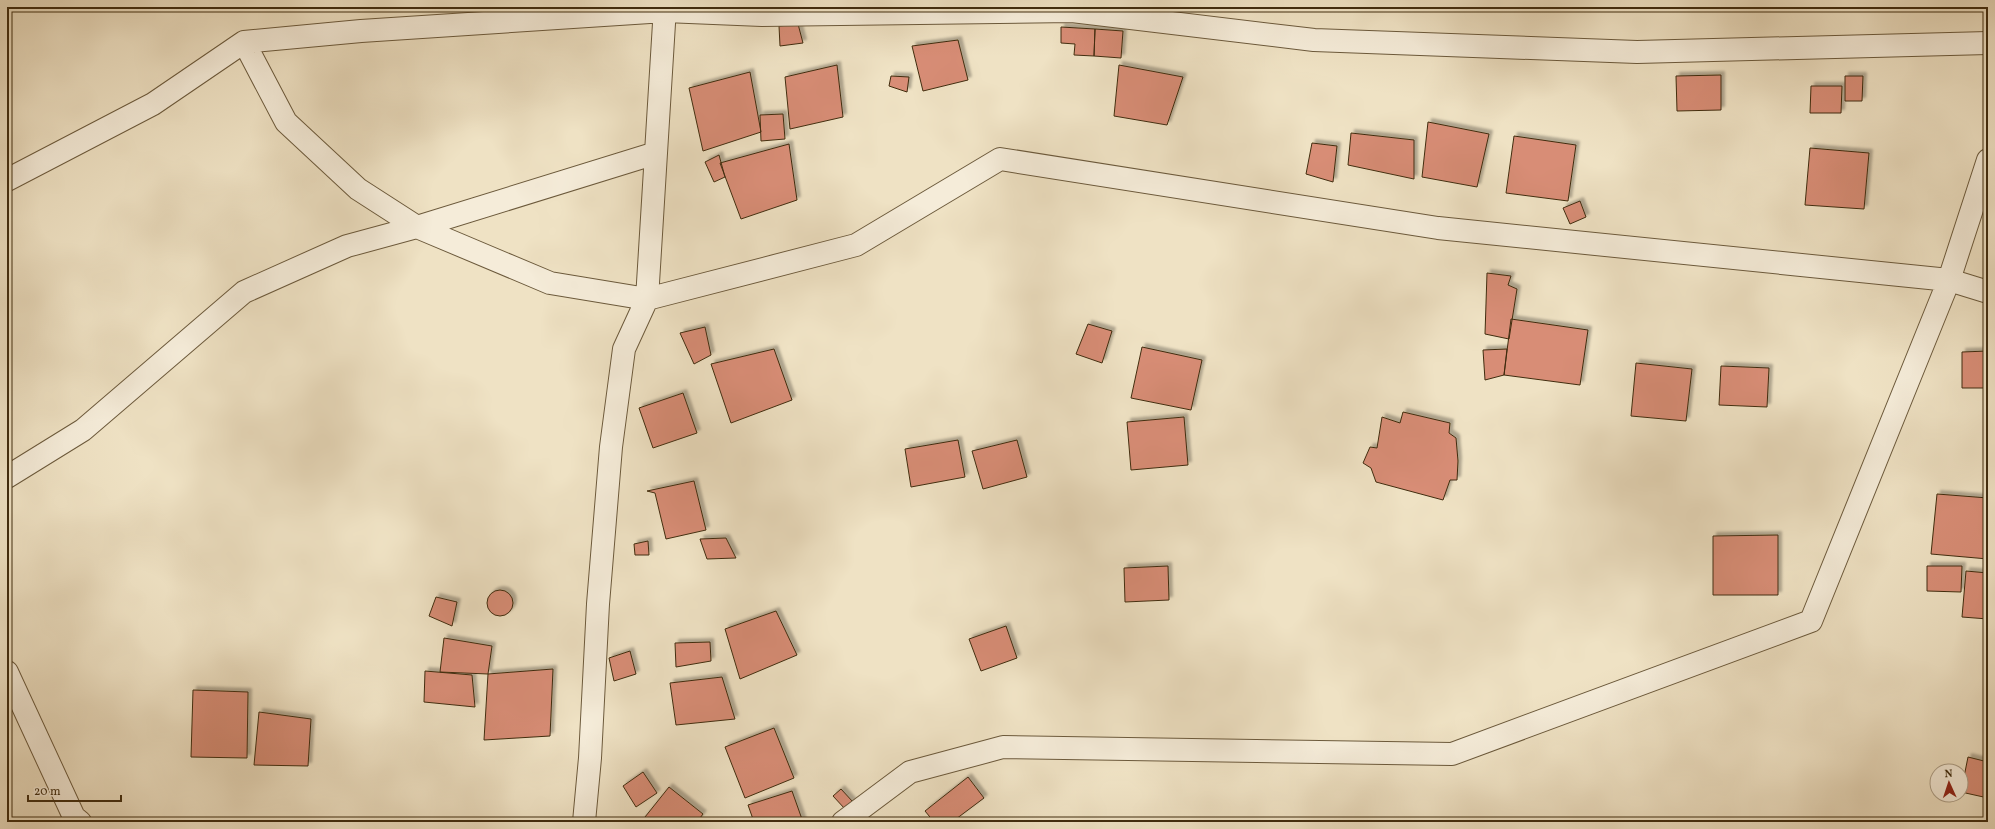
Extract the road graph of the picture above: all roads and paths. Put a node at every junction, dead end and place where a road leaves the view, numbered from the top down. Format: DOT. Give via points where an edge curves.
graph roads {
  1 [pos="665,9"];
  2 [pos="244,42"];
  3 [pos="1988,43"];
  4 [pos="656,153"];
  5 [pos="1988,160"];
  6 [pos="7,180"];
  7 [pos="416,227"];
  8 [pos="1949,280"];
  9 [pos="1988,292"];
  10 [pos="647,299"];
  11 [pos="7,477"];
  12 [pos="7,672"];
  13 [pos="80,822"];
  14 [pos="584,822"];
  15 [pos="843,822"];
  1 -- 2 [label="street"];
  1 -- 3 [label="street" via="762,15 1072,11 1314,40 1637,52"];
  1 -- 4 [label="street"];
  2 -- 6 [label="street" via="153,104"];
  2 -- 7 [label="street" via="286,122 358,190"];
  4 -- 7 [label="street"];
  4 -- 10 [label="street"];
  5 -- 8 [label="street"];
  7 -- 10 [label="street" via="550,283"];
  7 -- 11 [label="street" via="347,246 244,292 83,430"];
  8 -- 9 [label="street"];
  8 -- 10 [label="street" via="1438,228 1000,160 856,245"];
  8 -- 15 [label="street" via="1811,621 1452,754 1003,747 910,772"];
  10 -- 14 [label="street" via="624,349 611,447"];
  12 -- 13 [label="street" via="74,817"];
}
